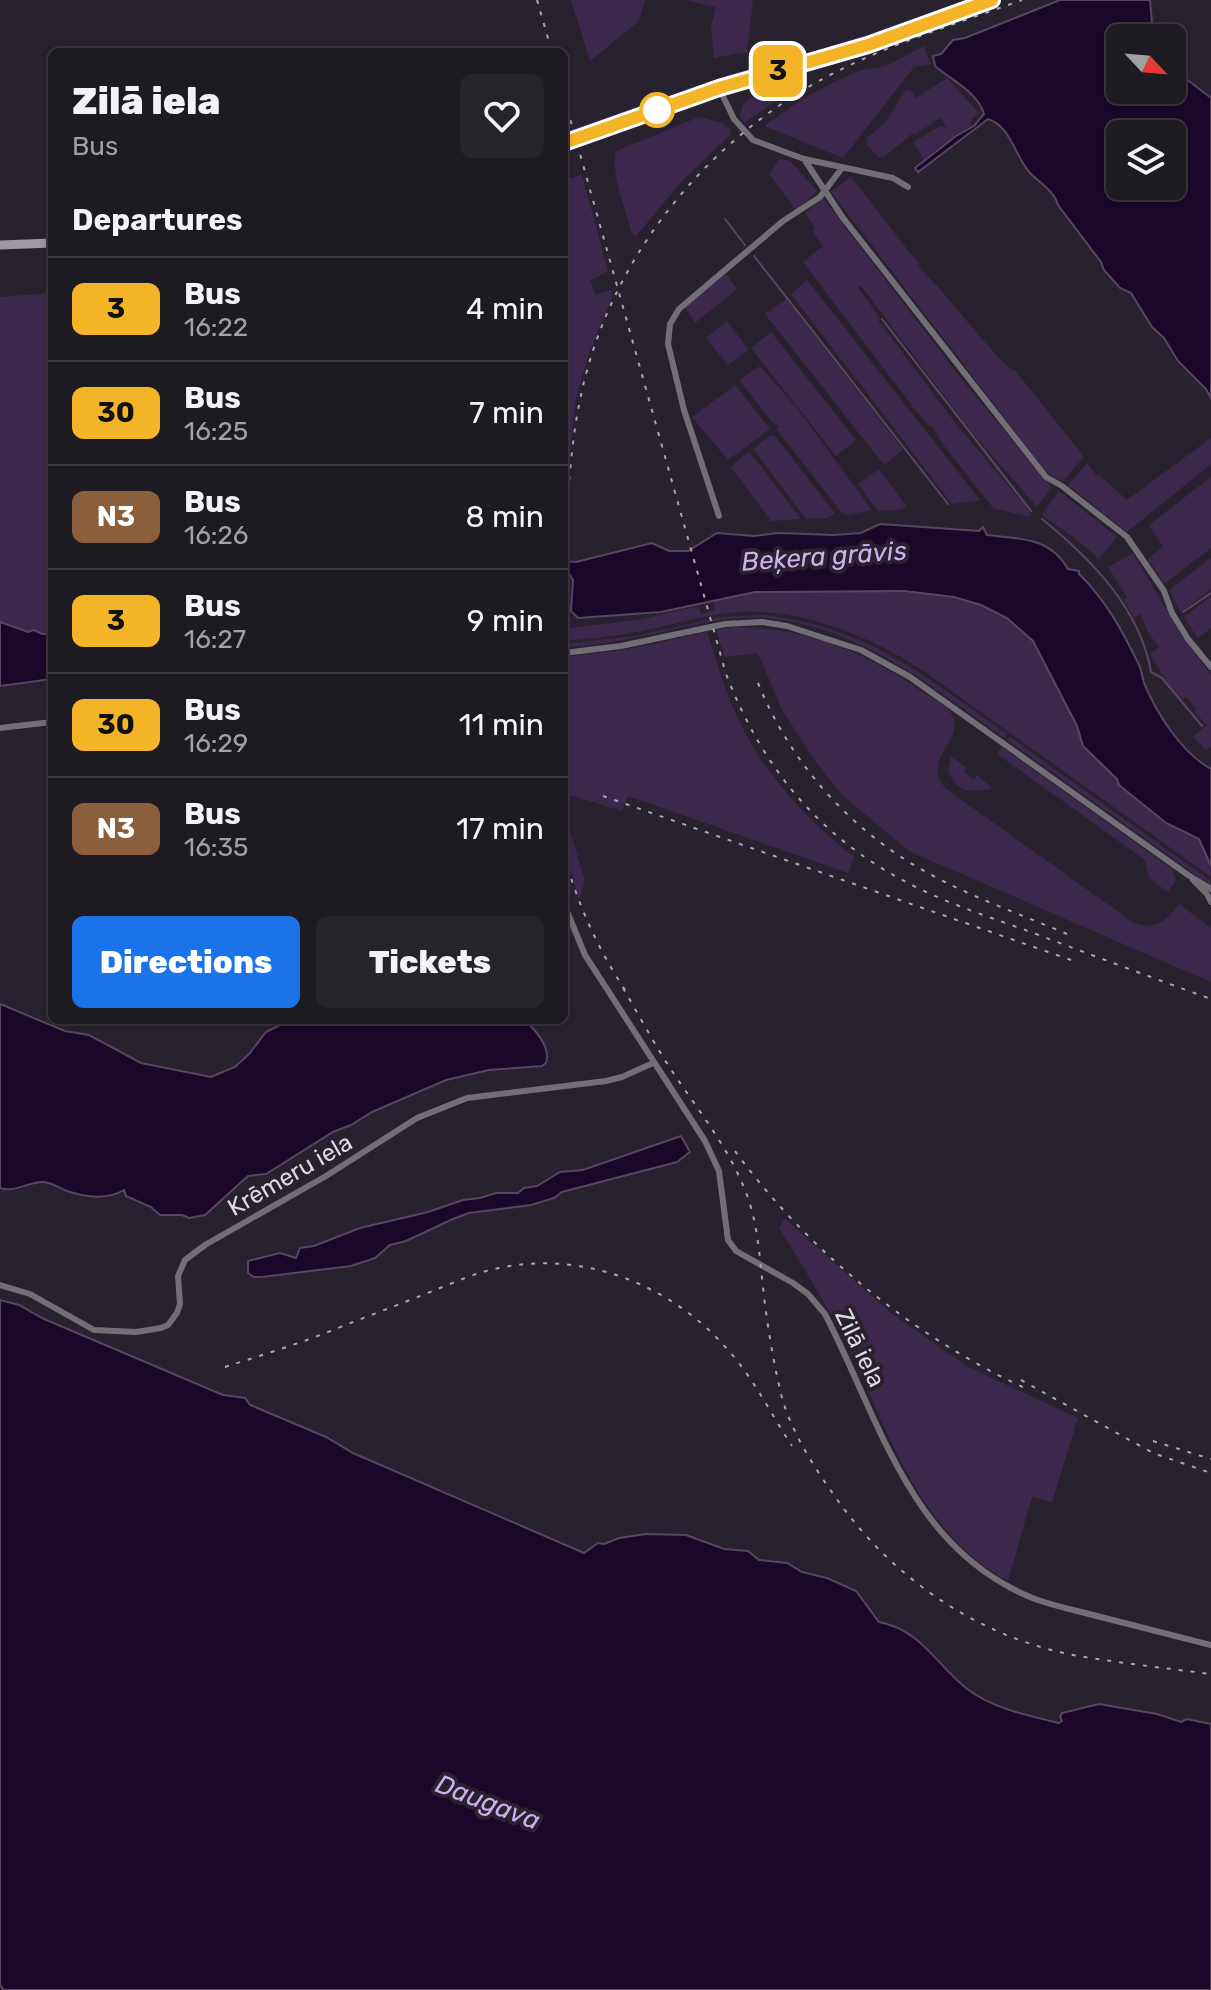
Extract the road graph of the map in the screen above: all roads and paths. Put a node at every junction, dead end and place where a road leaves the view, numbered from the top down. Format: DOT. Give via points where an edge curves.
graph roads {
  1 [pos="992,0"];
  2 [pos="719,88"];
  3 [pos="568,142"];
  4 [pos="804,159"];
  5 [pos="842,168"];
  6 [pos="908,187"];
  7 [pos="825,192"];
  8 [pos="48,243"];
  9 [pos="0,245"];
  10 [pos="719,516"];
  11 [pos="568,653"];
  12 [pos="1211,667"];
  13 [pos="48,722"];
  14 [pos="0,728"];
  15 [pos="1188,875"];
  16 [pos="1211,889"];
  17 [pos="1211,902"];
  18 [pos="568,914"];
  19 [pos="653,1063"];
  20 [pos="0,1285"];
  21 [pos="1211,1645"];
  1 -- 2 [label="main road" via="868,45"];
  2 -- 3 [label="main road"];
  2 -- 4 [label="street" via="734,119 753,140"];
  4 -- 5 [label="street"];
  4 -- 7 [label="street"];
  5 -- 6 [label="street" via="880,174"];
  5 -- 7 [label="street"];
  7 -- 10 [label="street" via="679,309 670,324 668,344 684,410"];
  7 -- 12 [label="street" via="1046,477 1127,537 1164,591 1188,639"];
  8 -- 9 [label="main road"];
  11 -- 15 [label="street" via="742,622 787,626 849,645 910,677"];
  13 -- 14 [label="street"];
  15 -- 16 [label="street"];
  15 -- 17 [label="street"];
  18 -- 19 [label="street, Zilā iela" via="585,955"];
  19 -- 20 [label="street, Krēmeru iela" via="606,1081 467,1098 417,1118 185,1260 178,1276 177,1313 161,1328 94,1330 30,1294"];
  19 -- 21 [label="street, Zilā iela" via="719,1171 728,1240 736,1251 793,1283 817,1304 898,1469 947,1539 994,1579 1038,1600"];
}
